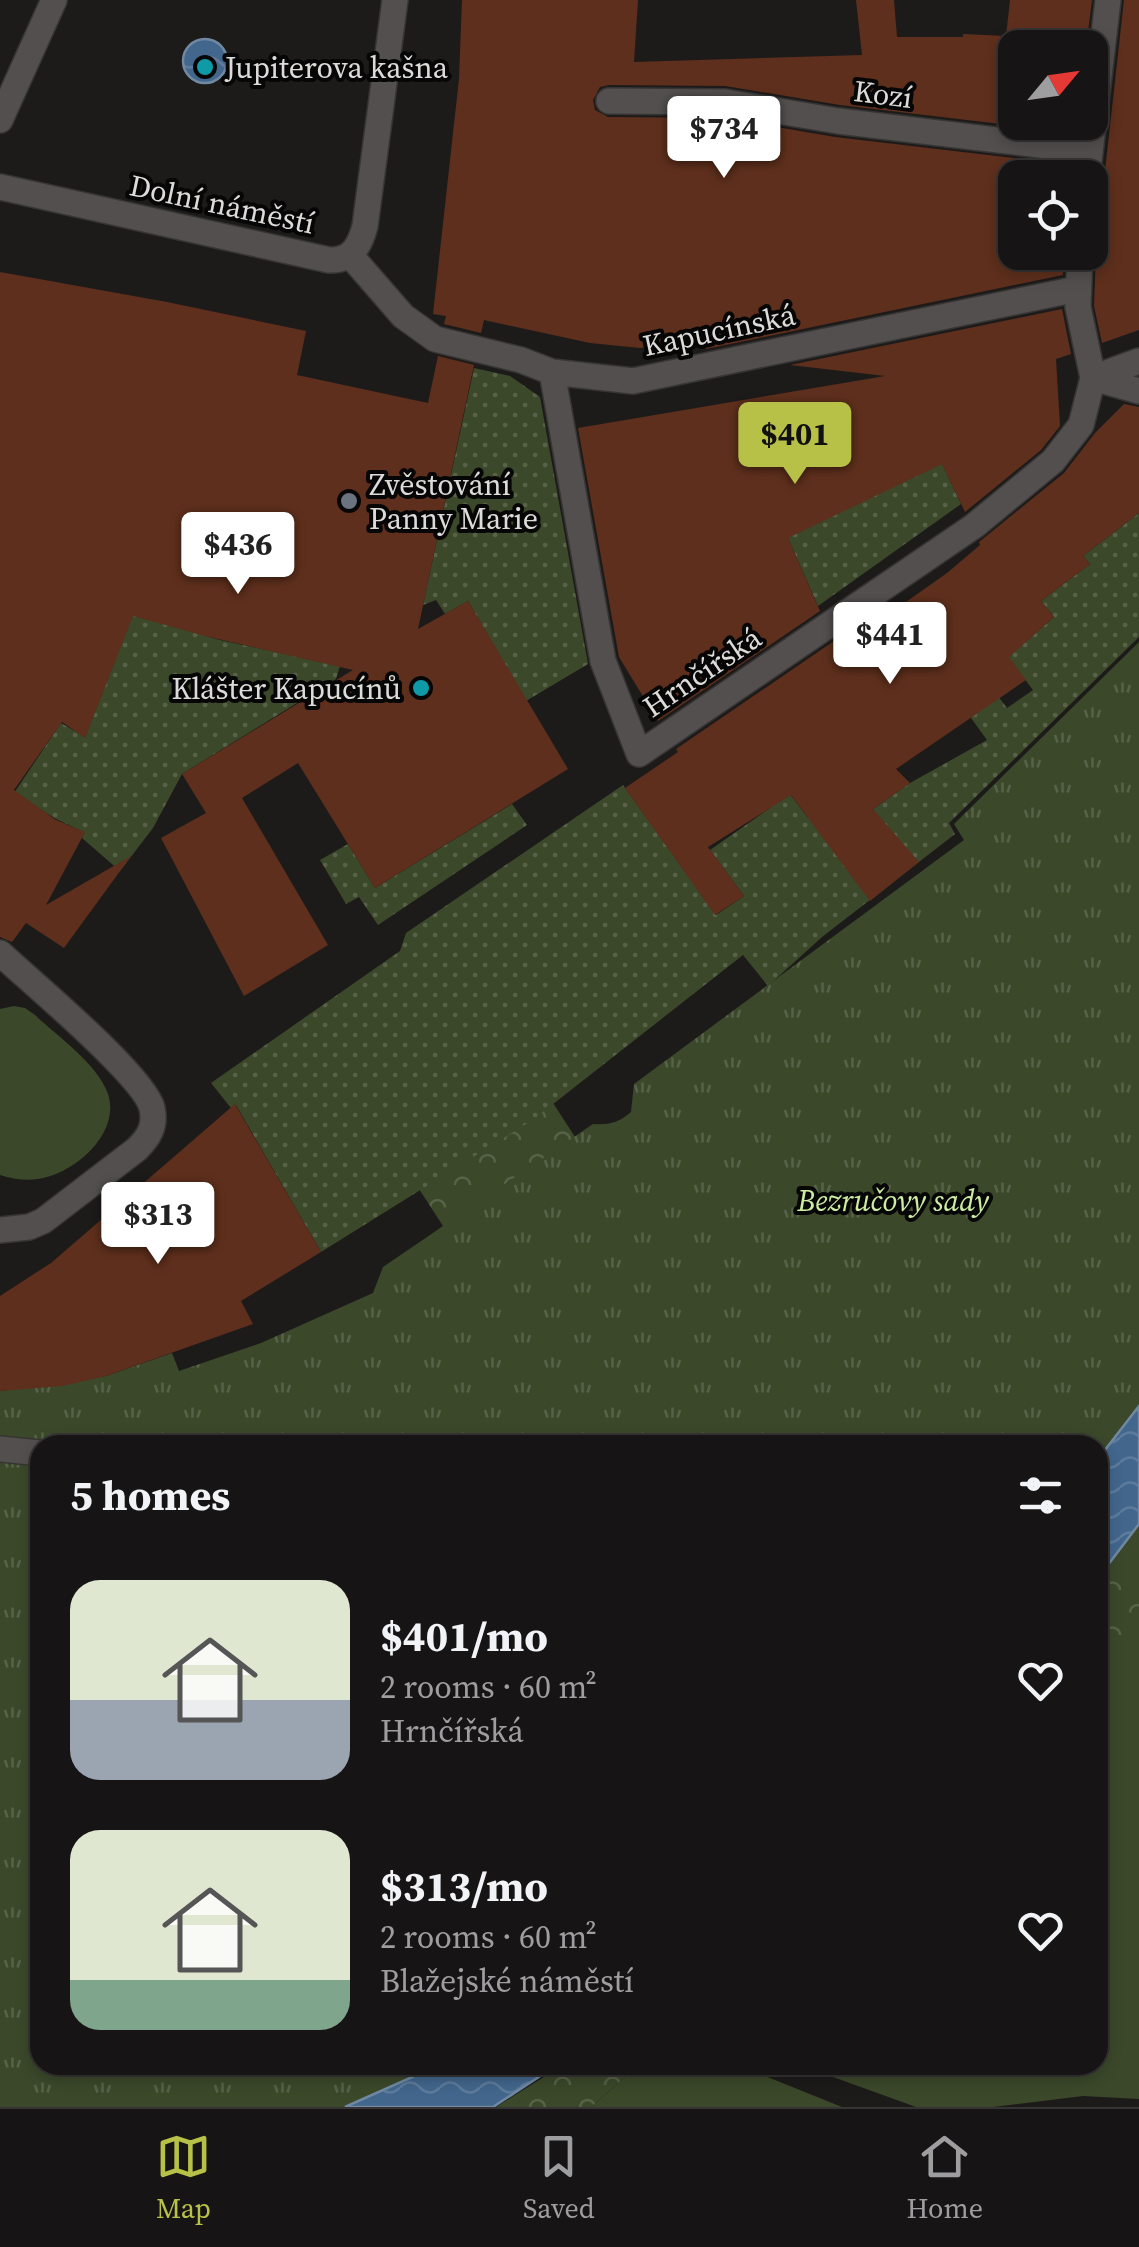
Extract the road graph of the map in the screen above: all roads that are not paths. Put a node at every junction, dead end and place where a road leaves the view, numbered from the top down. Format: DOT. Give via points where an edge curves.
graph roads {
  1 [pos="54,0"];
  2 [pos="395,0"];
  3 [pos="1108,0"];
  4 [pos="610,101"];
  5 [pos="0,120"];
  6 [pos="1089,151"];
  7 [pos="1088,160"];
  8 [pos="0,186"];
  9 [pos="350,255"];
  10 [pos="1079,270"];
  11 [pos="1077,290"];
  12 [pos="1139,361"];
  13 [pos="552,372"];
  14 [pos="1093,378"];
  15 [pos="1139,391"];
  16 [pos="0,953"];
  17 [pos="0,1230"];
  18 [pos="0,1449"];
  19 [pos="30,1451"];
  1 -- 5 [label="street"];
  2 -- 9 [label="street, Dolní náměstí" via="365,226"];
  3 -- 6 [label="street"];
  4 -- 6 [label="street, Kozí" via="726,102"];
  6 -- 7 [label="street"];
  8 -- 9 [label="street, Dolní náměstí" via="328,260"];
  9 -- 13 [label="street, Kapucínská" via="403,316 434,340"];
  10 -- 11 [label="street"];
  11 -- 13 [label="street, Kapucínská" via="634,382"];
  11 -- 14 [label="street"];
  12 -- 14 [label="street"];
  13 -- 14 [label="street, Hrnčířská" via="603,660 639,754 974,526 1052,461 1081,425"];
  14 -- 15 [label="street"];
  16 -- 17 [label="street" via="124,1068 149,1099 154,1124 137,1150 42,1221"];
  18 -- 19 [label="street"];
}
